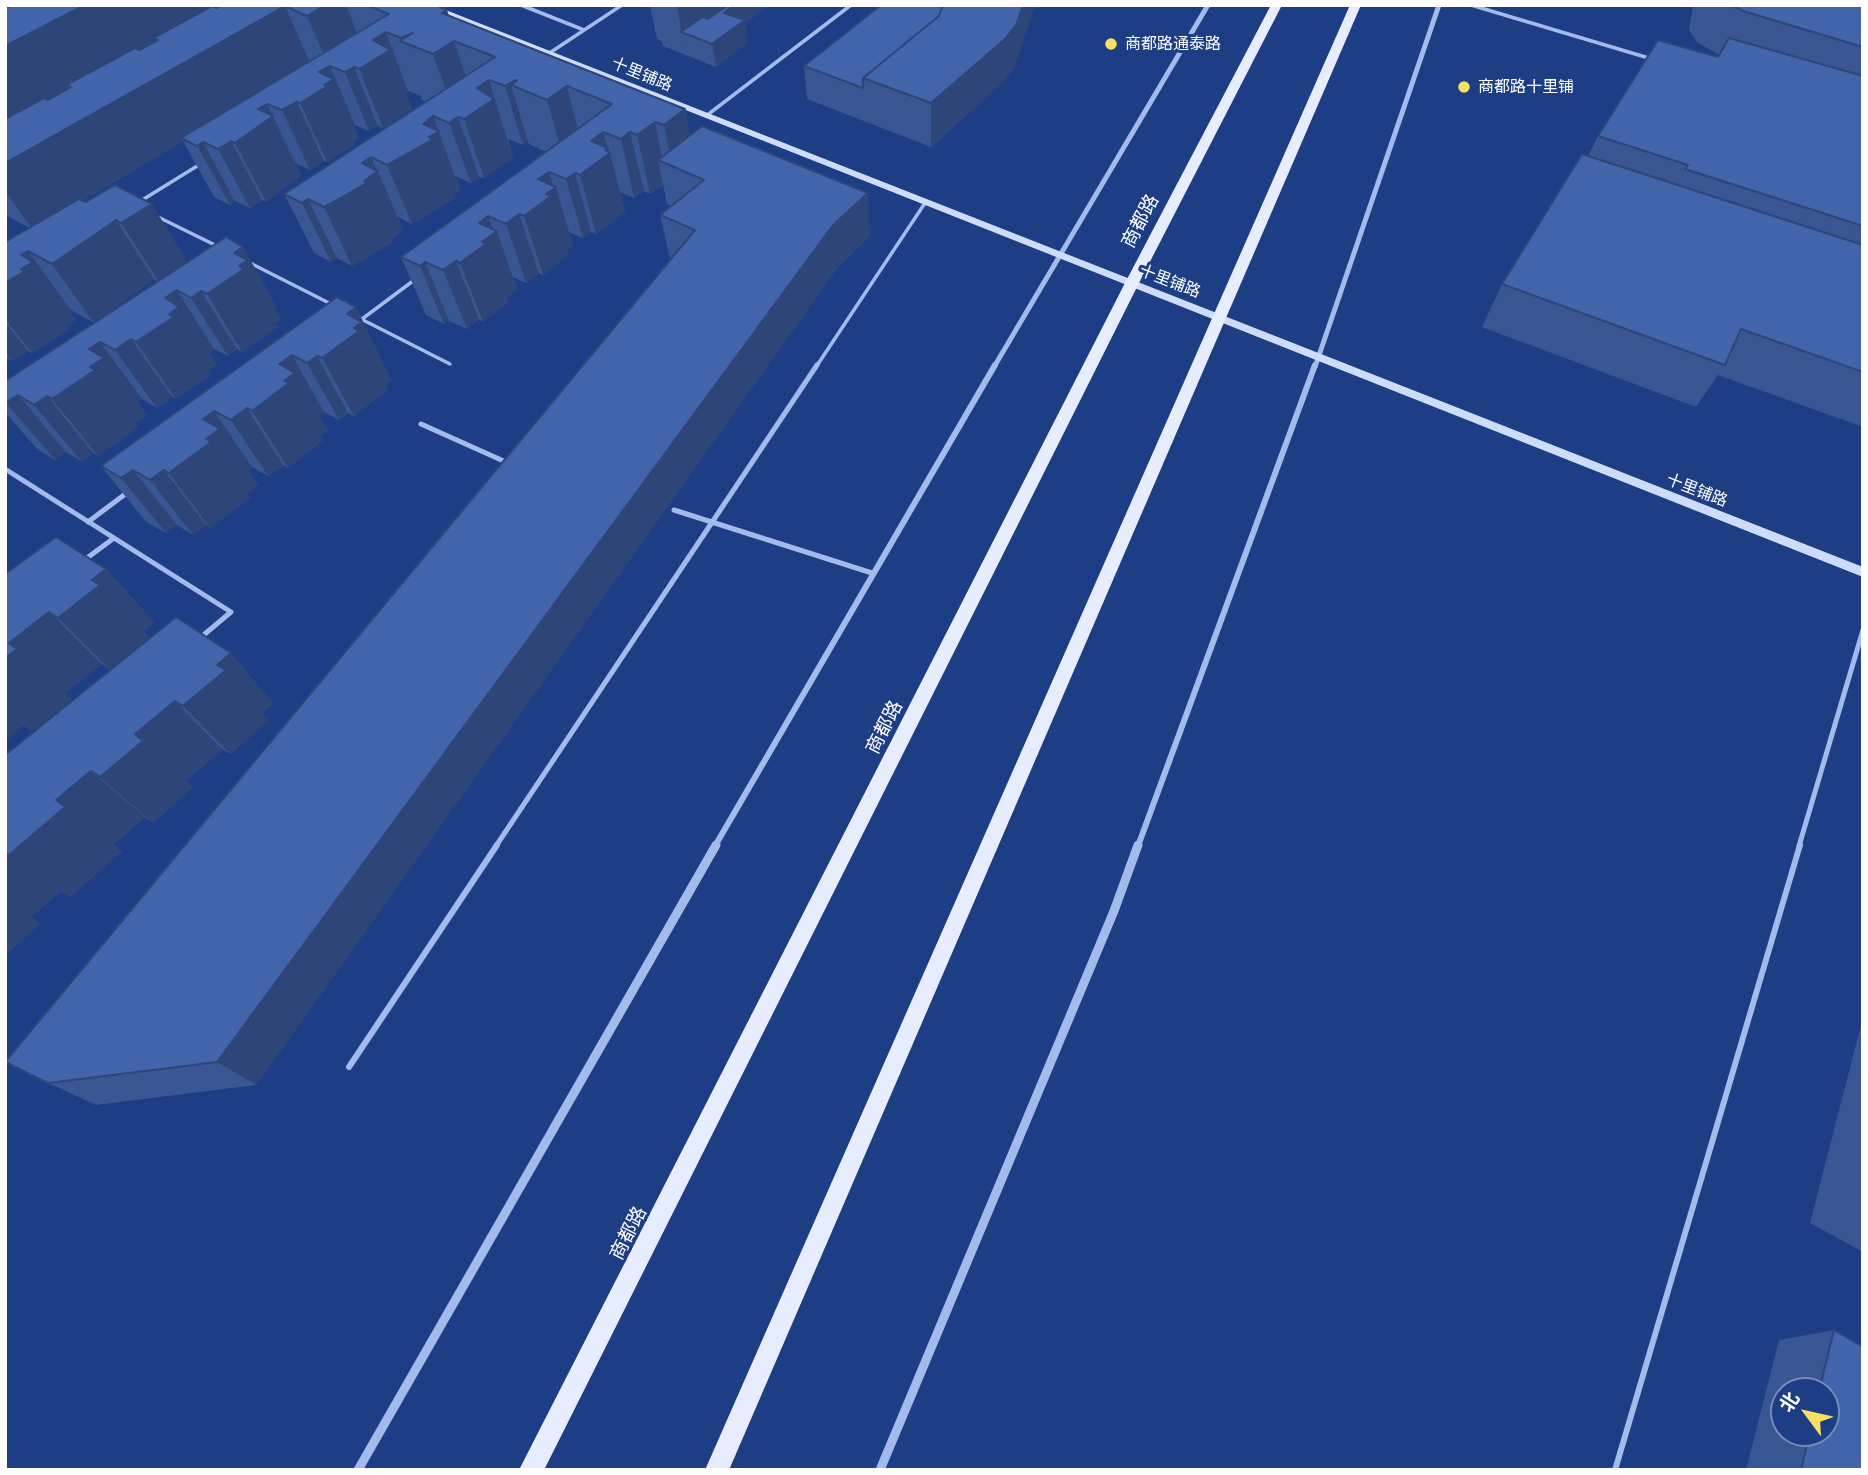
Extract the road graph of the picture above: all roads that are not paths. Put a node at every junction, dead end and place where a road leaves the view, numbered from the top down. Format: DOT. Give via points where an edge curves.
graph roads {
  1 [pos="425,5"];
  2 [pos="521,5"];
  3 [pos="622,5"];
  4 [pos="851,5"];
  5 [pos="1208,5"];
  6 [pos="1276,5"];
  7 [pos="1356,5"];
  8 [pos="1438,5"];
  9 [pos="1471,5"];
  10 [pos="584,30"];
  11 [pos="548,54"];
  12 [pos="1654,59"];
  13 [pos="706,116"];
  14 [pos="204,162"];
  15 [pos="925,203"];
  16 [pos="230,253"];
  17 [pos="1060,256"];
  18 [pos="242,259"];
  19 [pos="428,269"];
  20 [pos="1132,283"];
  21 [pos="337,307"];
  22 [pos="349,313"];
  23 [pos="1218,317"];
  24 [pos="361,319"];
  25 [pos="350,327"];
  26 [pos="1318,358"];
  27 [pos="450,364"];
  28 [pos="421,424"];
  29 [pos="518,468"];
  30 [pos="5,469"];
  31 [pos="132,489"];
  32 [pos="674,510"];
  33 [pos="713,521"];
  34 [pos="88,522"];
  35 [pos="114,538"];
  36 [pos="82,563"];
  37 [pos="1863,572"];
  38 [pos="872,573"];
  39 [pos="1863,630"];
  40 [pos="1861,643"];
  41 [pos="190,646"];
  42 [pos="349,1067"];
  43 [pos="358,1470"];
  44 [pos="531,1470"];
  45 [pos="717,1470"];
  46 [pos="880,1470"];
  47 [pos="1615,1470"];
  1 -- 11 [label="street, 十里铺路"];
  2 -- 10 [label="lane"];
  3 -- 10 [label="lane"];
  4 -- 13 [label="lane"];
  5 -- 17 [label="street"];
  6 -- 20 [label="main road, 商都路"];
  7 -- 23 [label="main road"];
  8 -- 26 [label="street"];
  9 -- 12 [label="lane"];
  10 -- 11 [label="lane"];
  11 -- 13 [label="street, 十里铺路"];
  13 -- 15 [label="street, 十里铺路"];
  14 -- 16 [label="lane" via="134,205"];
  15 -- 17 [label="street, 十里铺路"];
  15 -- 33 [label="lane"];
  17 -- 20 [label="street, 十里铺路"];
  17 -- 38 [label="street"];
  18 -- 21 [label="lane"];
  19 -- 24 [label="lane"];
  20 -- 23 [label="street, 十里铺路"];
  20 -- 44 [label="main road, 商都路"];
  22 -- 24 [label="lane"];
  23 -- 26 [label="street, 十里铺路"];
  23 -- 45 [label="main road"];
  24 -- 25 [label="lane"];
  24 -- 27 [label="lane"];
  26 -- 37 [label="street, 十里铺路"];
  26 -- 46 [label="street" via="1114,911"];
  28 -- 29 [label="lane"];
  30 -- 34 [label="lane"];
  31 -- 34 [label="lane"];
  32 -- 33 [label="lane"];
  33 -- 38 [label="lane"];
  33 -- 42 [label="lane"];
  34 -- 35 [label="lane"];
  35 -- 36 [label="lane"];
  35 -- 41 [label="lane" via="231,612"];
  38 -- 43 [label="street"];
  39 -- 40 [label="lane"];
  40 -- 47 [label="lane"];
}
